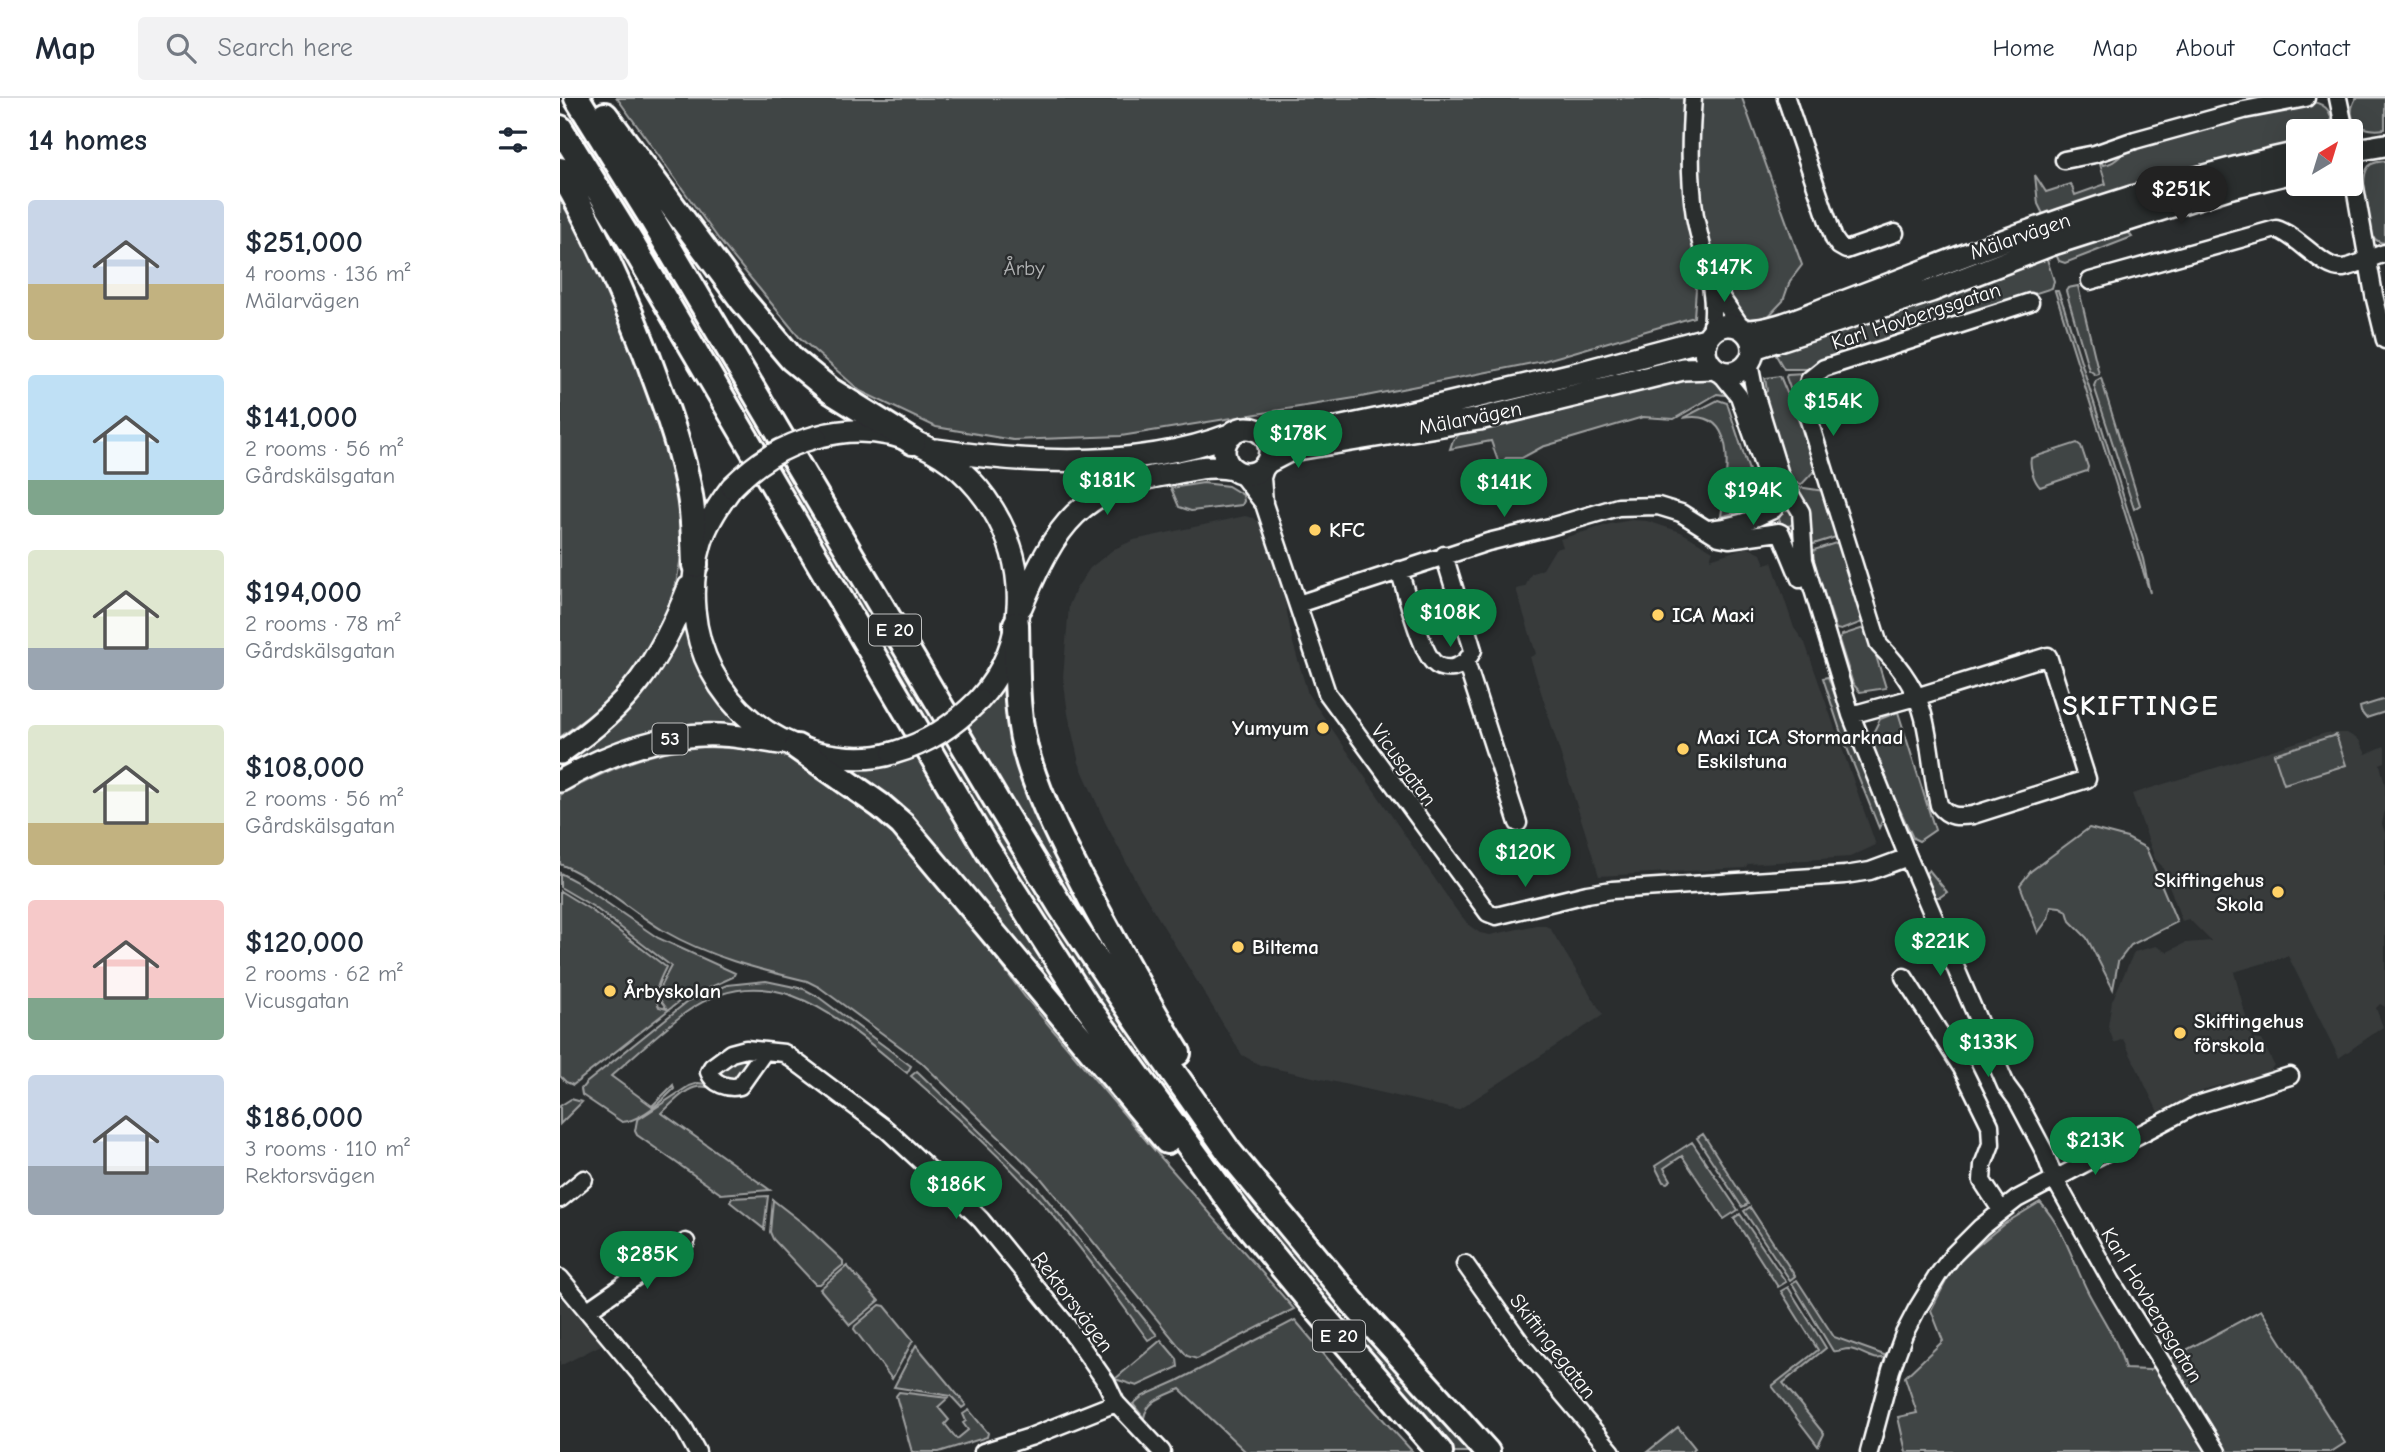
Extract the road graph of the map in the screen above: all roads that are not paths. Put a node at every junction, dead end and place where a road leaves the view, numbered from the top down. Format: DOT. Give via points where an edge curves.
graph roads {
  1 [pos="577,98"];
  2 [pos="592,98"];
  3 [pos="1693,98"];
  4 [pos="1786,98"];
  5 [pos="2306,98"];
  6 [pos="2339,98"];
  7 [pos="2243,104"];
  8 [pos="2343,119"];
  9 [pos="560,128"];
  10 [pos="2385,145"];
  11 [pos="2363,149"];
  12 [pos="2286,156"];
  13 [pos="2064,160"];
  14 [pos="560,170"];
  15 [pos="2286,174"];
  16 [pos="2357,196"];
  17 [pos="1895,233"];
  18 [pos="2385,253"];
  19 [pos="2368,258"];
  20 [pos="2090,281"];
  21 [pos="1713,286"];
  22 [pos="2030,302"];
  23 [pos="1709,336"];
  24 [pos="2385,340"];
  25 [pos="1748,343"];
  26 [pos="1717,370"];
  27 [pos="1232,434"];
  28 [pos="1265,436"];
  29 [pos="920,445"];
  30 [pos="1267,463"];
  31 [pos="1196,469"];
  32 [pos="1237,471"];
  33 [pos="1264,505"];
  34 [pos="1797,506"];
  35 [pos="1774,509"];
  36 [pos="1802,523"];
  37 [pos="1709,529"];
  38 [pos="1780,533"];
  39 [pos="1444,555"];
  40 [pos="694,570"];
  41 [pos="1399,570"];
  42 [pos="1297,604"];
  43 [pos="1017,620"];
  44 [pos="1466,662"];
  45 [pos="1916,697"];
  46 [pos="1851,715"];
  47 [pos="792,746"];
  48 [pos="560,753"];
  49 [pos="560,781"];
  50 [pos="1518,823"];
  51 [pos="1908,857"];
  52 [pos="1904,977"];
  53 [pos="764,1052"];
  54 [pos="2290,1076"];
  55 [pos="1229,1152"];
  56 [pos="2054,1178"];
  57 [pos="584,1179"];
  58 [pos="560,1199"];
  59 [pos="2001,1210"];
  60 [pos="1241,1217"];
  61 [pos="686,1242"];
  62 [pos="1465,1264"];
  63 [pos="560,1278"];
  64 [pos="588,1310"];
  65 [pos="1116,1404"];
  66 [pos="697,1452"];
  67 [pos="983,1452"];
  68 [pos="1162,1452"];
  69 [pos="1440,1452"];
  70 [pos="1487,1452"];
  71 [pos="1612,1452"];
  72 [pos="1869,1452"];
  73 [pos="2217,1452"];
  1 -- 55 [label="highway, E 20" via="1061,907"];
  2 -- 29 [label="highway" via="743,301 792,359 831,391"];
  3 -- 21 [label="street" via="1695,215"];
  4 -- 17 [label="street" via="1839,246 1854,249"];
  5 -- 7 [label="street"];
  6 -- 8 [label="street"];
  7 -- 13 [label="street" via="2095,154"];
  9 -- 60 [label="highway, E 20" via="995,862 1085,1003"];
  10 -- 11 [label="main road"];
  12 -- 25 [label="main road, Mälarvägen" via="1997,243 1763,330"];
  14 -- 40 [label="highway" via="618,284 669,416 690,496"];
  15 -- 25 [label="main road, Mälarvägen" via="2053,244 1931,291"];
  16 -- 19 [label="street"];
  18 -- 19 [label="street"];
  19 -- 20 [label="street" via="2334,267 2276,229"];
  19 -- 24 [label="street"];
  21 -- 23 [label="street" via="1714,320"];
  21 -- 25 [label="street"];
  22 -- 45 [label="street, Karl Hovbergsgatan" via="1824,368 1809,380 1805,390 1809,422 1879,645 1903,671"];
  23 -- 25 [label="main road" via="1723,325 1734,325"];
  23 -- 26 [label="main road" via="1705,354"];
  23 -- 28 [label="main road, Mälarvägen" via="1404,414 1308,434"];
  25 -- 26 [label="main road" via="1742,370"];
  25 -- 34 [label="street" via="1755,393 1781,478"];
  26 -- 30 [label="main road, Mälarvägen" via="1684,369 1479,419 1291,450"];
  26 -- 35 [label="street" via="1739,396"];
  27 -- 28 [label="main road" via="1251,428"];
  27 -- 29 [label="main road" via="1170,451 1049,461"];
  27 -- 32 [label="main road" via="1224,452"];
  28 -- 30 [label="main road" via="1270,446"];
  29 -- 40 [label="main road, 53, bridge" via="887,434 854,431 797,442 771,455 732,487 709,522"];
  29 -- 43 [label="main road, 53" via="951,462 992,505 1010,541 1018,583"];
  30 -- 32 [label="main road" via="1252,474"];
  30 -- 33 [label="street, Vicusgatan" via="1262,478"];
  31 -- 32 [label="main road" via="1215,466"];
  31 -- 33 [label="street" via="1233,481"];
  31 -- 43 [label="main road" via="1119,486 1081,510 1061,528 1042,558"];
  32 -- 33 [label="street, Vicusgatan"];
  33 -- 42 [label="street, Vicusgatan"];
  34 -- 35 [label="street" via="1783,503"];
  34 -- 36 [label="street"];
  35 -- 37 [label="street" via="1728,527"];
  35 -- 38 [label="street" via="1772,524"];
  36 -- 38 [label="street" via="1795,532"];
  36 -- 46 [label="street, Karl Hovbergsgatan" via="1804,560"];
  37 -- 38 [label="street" via="1729,539"];
  37 -- 39 [label="street" via="1658,506 1618,507"];
  38 -- 46 [label="street, Karl Hovbergsgatan" via="1796,565 1837,691"];
  39 -- 41 [label="street"];
  39 -- 44 [label="street" via="1473,650"];
  40 -- 47 [label="main road, 53" via="692,603 699,642 711,672 746,717"];
  40 -- 48 [label="main road, 53" via="667,640 642,679 615,710"];
  41 -- 42 [label="street"];
  41 -- 44 [label="street" via="1431,660 1444,669"];
  42 -- 51 [label="street, Vicusgatan" via="1327,693 1491,915 1612,890 1845,875"];
  43 -- 47 [label="main road, 53, bridge" via="1006,658 988,689 938,735 915,747 856,758"];
  43 -- 55 [label="highway, E 20" via="1021,725 1043,801 1161,1026 1222,1125"];
  44 -- 50 [label="street"];
  45 -- 45 [label="street" via="1924,717 1939,805 1955,818 2087,779 2048,656"];
  45 -- 46 [label="street"];
  46 -- 51 [label="street, Karl Hovbergsgatan"];
  47 -- 49 [label="main road, 53" via="720,735 667,739 605,758"];
  47 -- 60 [label="highway, E 20" via="902,824 1155,1129"];
  51 -- 56 [label="street, Karl Hovbergsgatan" via="2006,1085 2009,1104 2036,1156"];
  52 -- 59 [label="street" via="1962,1068 1990,1125 1991,1144 1982,1181"];
  53 -- 65 [label="street, Rektorsvägen" via="784,1053 804,1066 887,1130 942,1181 981,1220 1065,1323"];
  54 -- 56 [label="street" via="2194,1106"];
  55 -- 70 [label="highway, E 20" via="1360,1311"];
  56 -- 59 [label="street"];
  56 -- 73 [label="street, Karl Hovbergsgatan"];
  57 -- 58 [label="street"];
  59 -- 72 [label="street" via="1953,1255 1917,1309 1891,1370"];
  60 -- 69 [label="highway, E 20"];
  61 -- 64 [label="street"];
  62 -- 71 [label="street, Skiftingegatan" via="1526,1350"];
  63 -- 64 [label="street"];
  64 -- 66 [label="street" via="684,1428"];
  65 -- 67 [label="street"];
  65 -- 68 [label="street, Rektorsvägen"];
}
